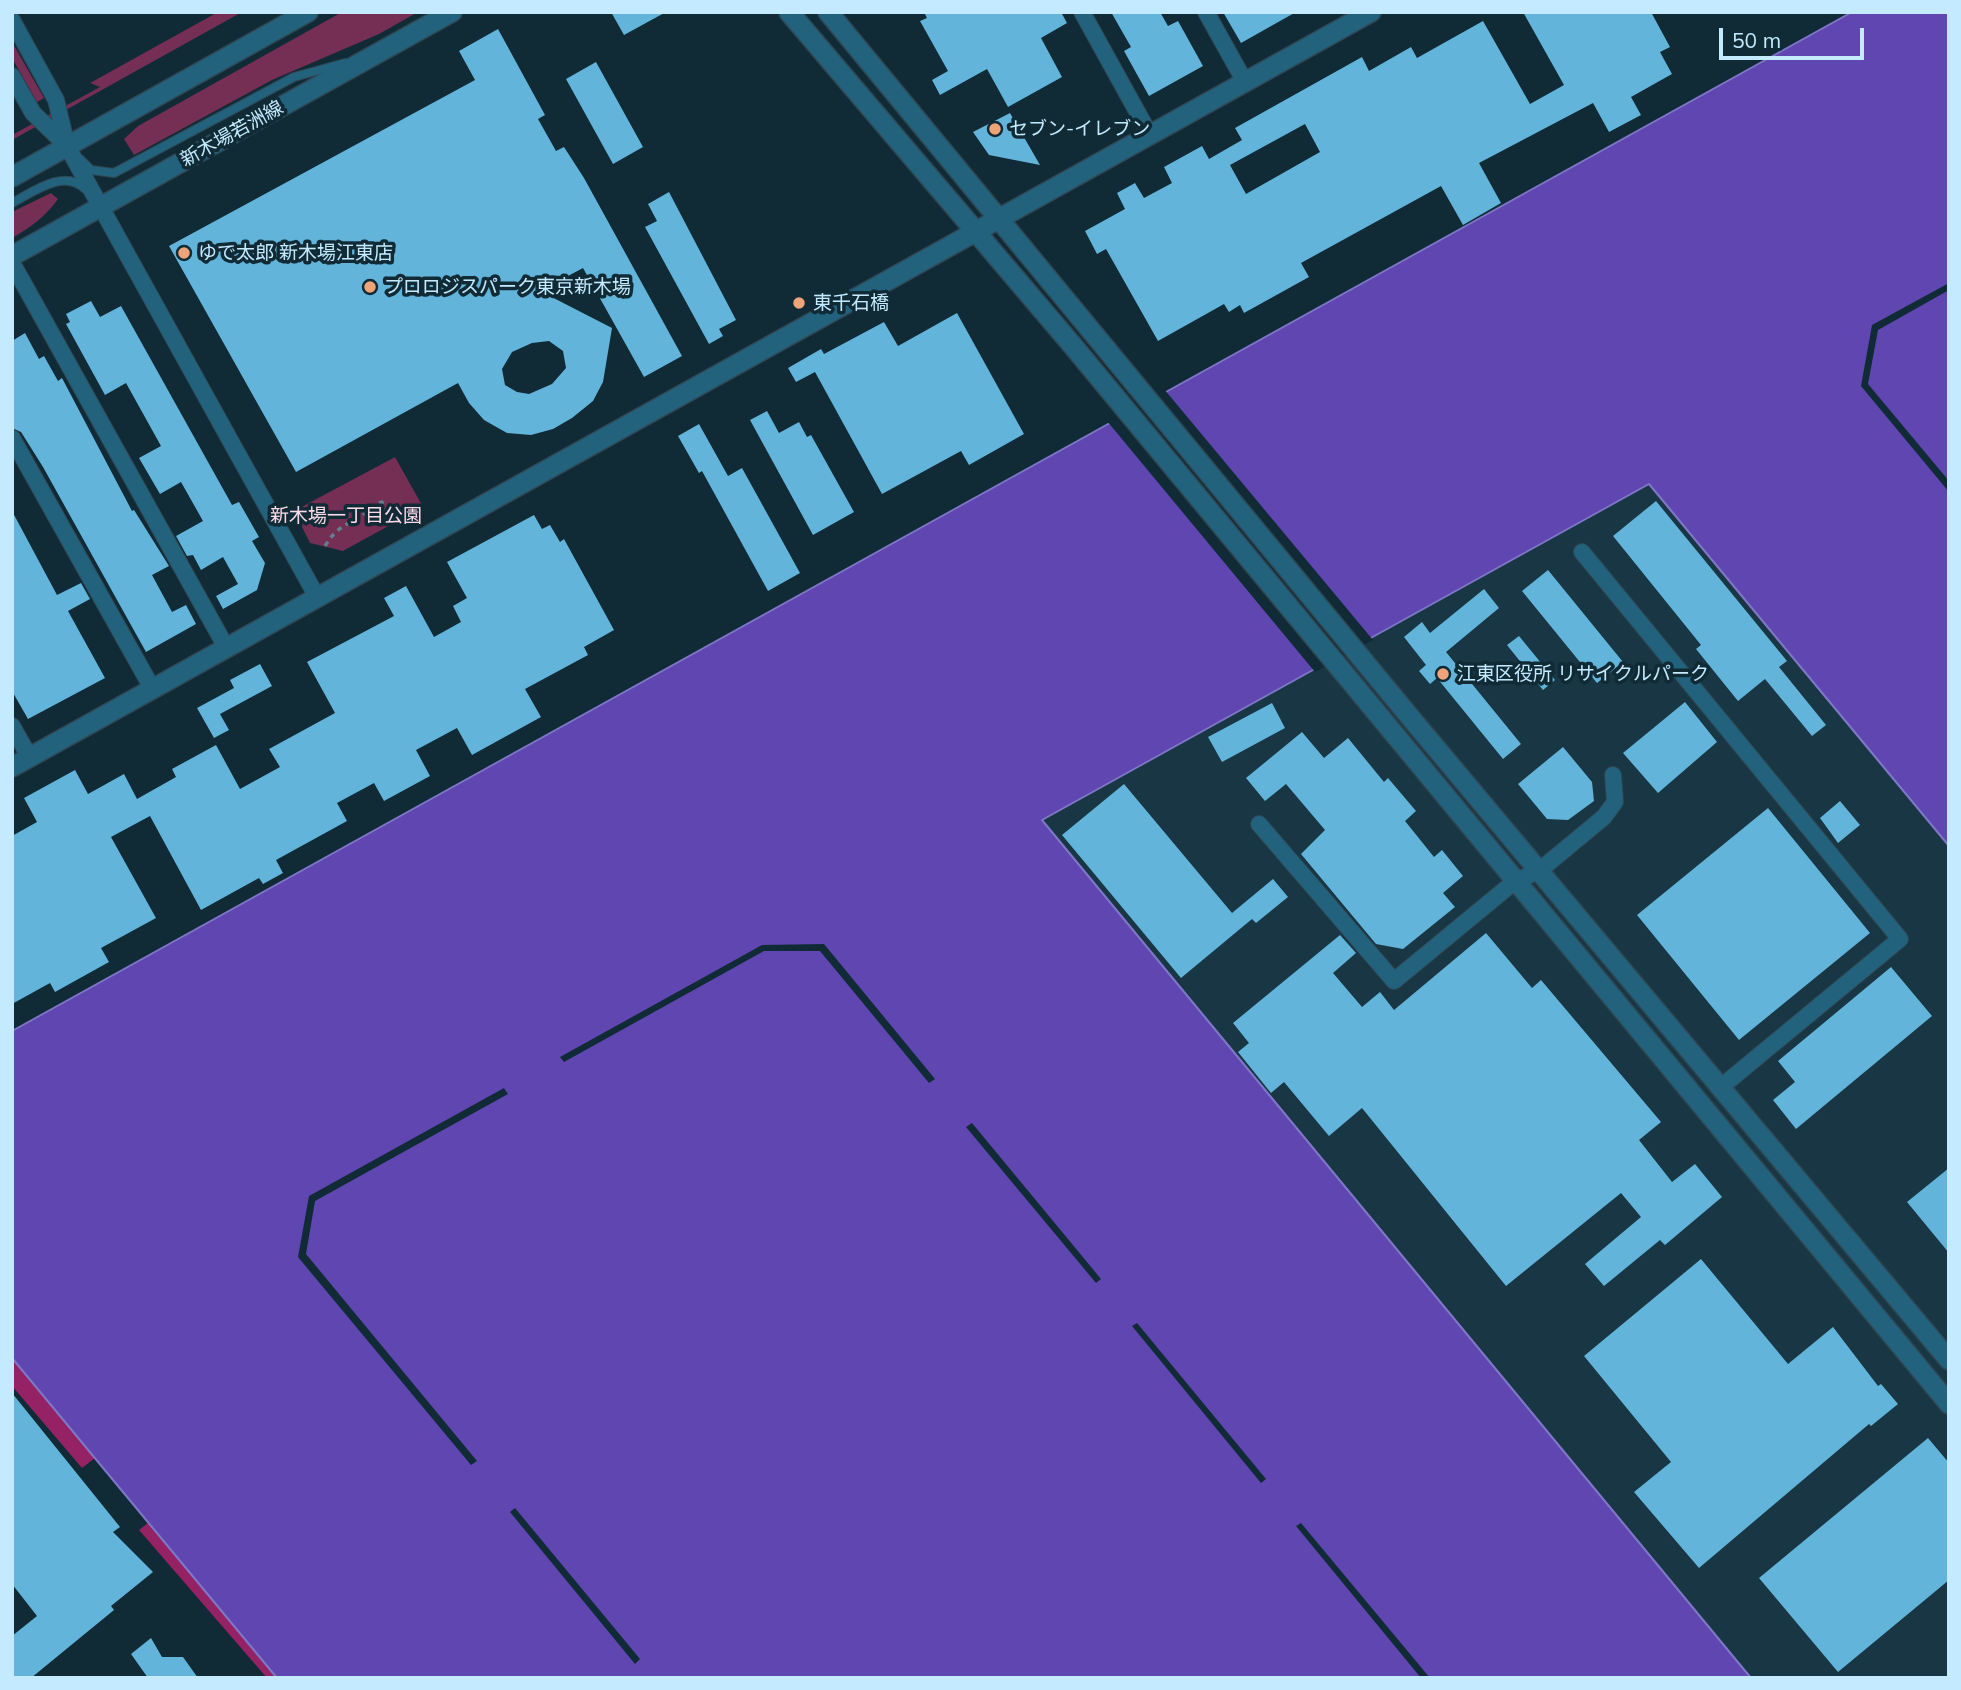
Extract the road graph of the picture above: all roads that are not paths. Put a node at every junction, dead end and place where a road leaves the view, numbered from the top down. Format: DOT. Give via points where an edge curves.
graph roads {
  1 [pos="308,12"];
  2 [pos="452,12"];
  3 [pos="789,12"];
  4 [pos="828,12"];
  5 [pos="1082,12"];
  6 [pos="1206,12"];
  7 [pos="1371,12"];
  8 [pos="12,20"];
  9 [pos="378,53"];
  10 [pos="12,76"];
  11 [pos="1245,82"];
  12 [pos="1150,135"];
  13 [pos="68,146"];
  14 [pos="12,177"];
  15 [pos="12,203"];
  16 [pos="102,207"];
  17 [pos="998,220"];
  18 [pos="975,232"];
  19 [pos="12,256"];
  20 [pos="12,263"];
  21 [pos="12,438"];
  22 [pos="1582,552"];
  23 [pos="317,597"];
  24 [pos="226,647"];
  25 [pos="152,688"];
  26 [pos="12,726"];
  27 [pos="30,758"];
  28 [pos="12,768"];
  29 [pos="1613,775"];
  30 [pos="1259,824"];
  31 [pos="1540,870"];
  32 [pos="1514,882"];
  33 [pos="1721,1087"];
  34 [pos="1949,1360"];
  35 [pos="1949,1404"];
  1 -- 13 [label="street"];
  2 -- 9 [label="street, 新木場若洲線"];
  3 -- 18 [label="street"];
  4 -- 17 [label="street"];
  5 -- 12 [label="street"];
  6 -- 11 [label="street"];
  7 -- 11 [label="street"];
  8 -- 13 [label="street" via="56,100"];
  9 -- 13 [label="lane" via="294,77 114,173 91,170"];
  9 -- 16 [label="street, 新木場若洲線"];
  10 -- 13 [label="street" via="33,113"];
  11 -- 12 [label="street"];
  12 -- 17 [label="street"];
  13 -- 14 [label="street"];
  13 -- 16 [label="street"];
  15 -- 16 [label="lane" via="61,179 81,185"];
  16 -- 19 [label="street, 新木場若洲線"];
  16 -- 23 [label="street"];
  17 -- 18 [label="street"];
  17 -- 31 [label="street"];
  18 -- 23 [label="street"];
  18 -- 32 [label="street"];
  20 -- 24 [label="street"];
  21 -- 25 [label="street"];
  22 -- 33 [label="street" via="1900,939"];
  23 -- 24 [label="street"];
  24 -- 25 [label="street"];
  25 -- 27 [label="street"];
  26 -- 27 [label="street"];
  27 -- 28 [label="street"];
  29 -- 31 [label="street" via="1615,802 1604,817"];
  30 -- 32 [label="street" via="1394,981"];
  31 -- 32 [label="street"];
  31 -- 33 [label="street"];
  32 -- 35 [label="street"];
  33 -- 34 [label="street"];
}
